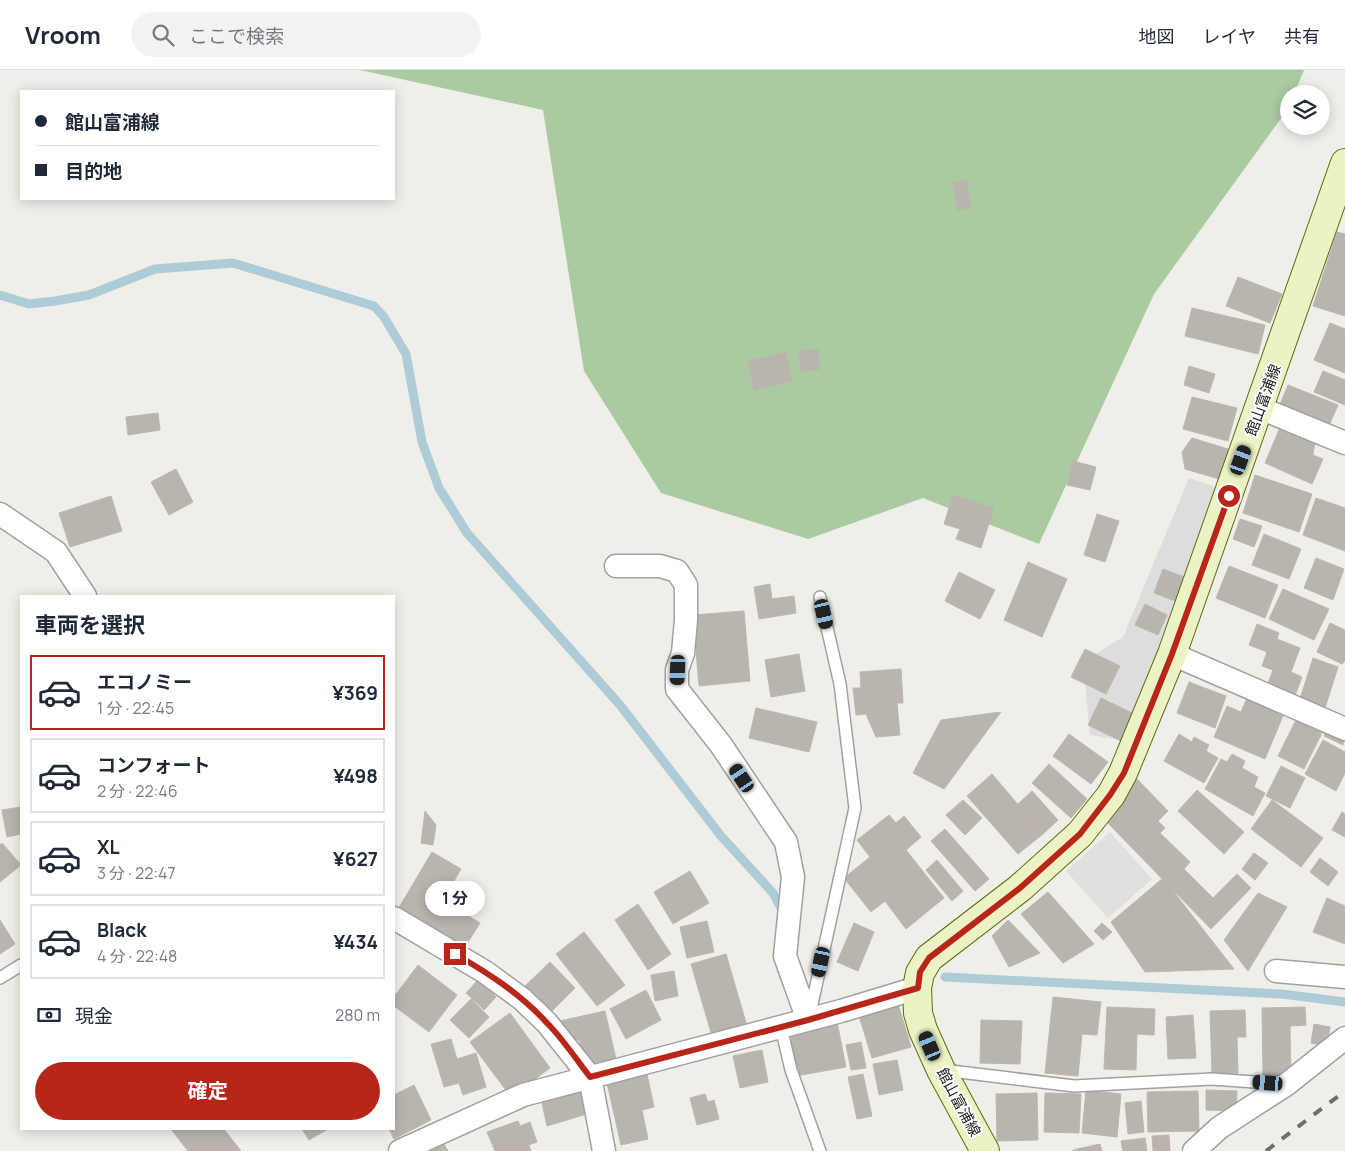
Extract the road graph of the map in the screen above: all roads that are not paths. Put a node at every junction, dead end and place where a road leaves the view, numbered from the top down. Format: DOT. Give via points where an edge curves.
graph roads {
  1 [pos="1343,173"];
  2 [pos="1260,408"];
  3 [pos="1345,443"];
  4 [pos="0,514"];
  5 [pos="616,566"];
  6 [pos="84,595"];
  7 [pos="820,597"];
  8 [pos="1172,654"];
  9 [pos="1345,729"];
  10 [pos="395,919"];
  11 [pos="20,966"];
  12 [pos="1276,972"];
  13 [pos="1345,977"];
  14 [pos="0,978"];
  15 [pos="918,988"];
  16 [pos="808,1020"];
  17 [pos="781,1027"];
  18 [pos="1345,1038"];
  19 [pos="941,1070"];
  20 [pos="590,1077"];
  21 [pos="1287,1084"];
  22 [pos="981,1150"];
  23 [pos="400,1151"];
  24 [pos="604,1151"];
  25 [pos="820,1151"];
  26 [pos="1194,1151"];
  1 -- 2 [label="main road, 館山富浦線"];
  2 -- 3 [label="street"];
  2 -- 8 [label="main road, 館山富浦線"];
  4 -- 6 [label="street" via="56,552"];
  5 -- 16 [label="street" via="660,566 677,571 686,585 686,620 677,689 721,745 786,842 793,877 786,956"];
  7 -- 16 [label="lane" via="840,684 855,808"];
  8 -- 9 [label="street"];
  8 -- 15 [label="main road, 館山富浦線" via="1124,773 1100,810 1080,834 1020,888 929,958 920,972"];
  10 -- 20 [label="street" via="486,972 522,999 547,1023"];
  11 -- 14 [label="lane"];
  12 -- 13 [label="street"];
  15 -- 16 [label="street"];
  15 -- 19 [label="main road, 館山富浦線" via="918,1013"];
  16 -- 17 [label="street"];
  17 -- 20 [label="street"];
  17 -- 25 [label="lane" via="791,1070"];
  18 -- 21 [label="street"];
  19 -- 21 [label="lane" via="1074,1086 1212,1079"];
  19 -- 22 [label="main road, 館山富浦線"];
  20 -- 23 [label="street" via="523,1096"];
  20 -- 24 [label="street"];
  21 -- 26 [label="street" via="1218,1128"];
}
